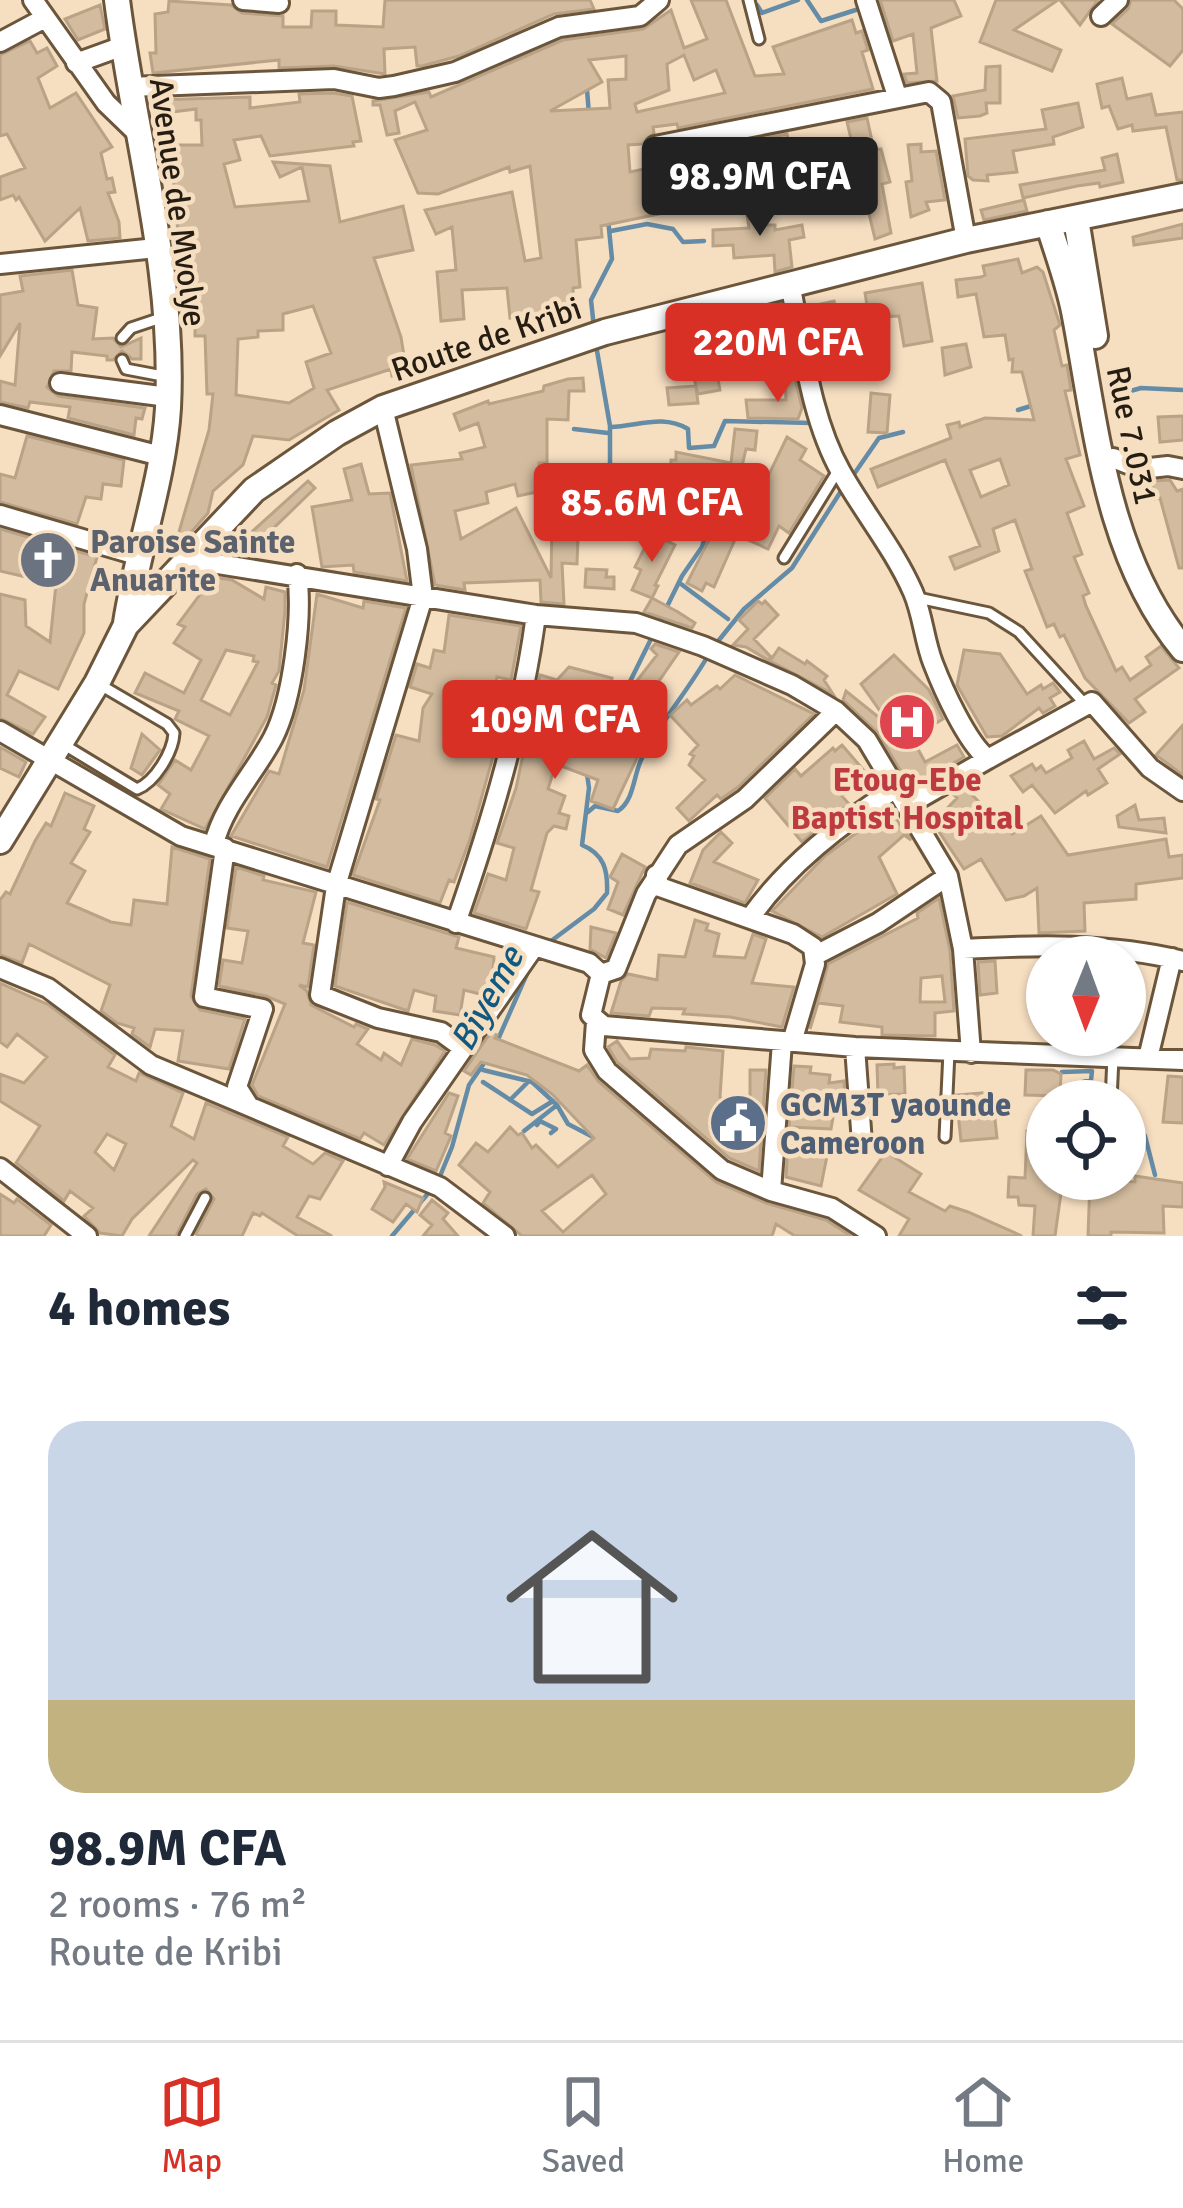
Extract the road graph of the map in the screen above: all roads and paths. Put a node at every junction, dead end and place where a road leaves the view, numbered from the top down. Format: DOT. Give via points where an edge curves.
graph roads {
  1 [pos="33,0"];
  2 [pos="119,0"];
  3 [pos="243,0"];
  4 [pos="659,0"];
  5 [pos="749,0"];
  6 [pos="866,0"];
  7 [pos="1118,0"];
  8 [pos="279,3"];
  9 [pos="1101,16"];
  10 [pos="45,18"];
  11 [pos="759,39"];
  12 [pos="0,42"];
  13 [pos="123,46"];
  14 [pos="76,63"];
  15 [pos="129,88"];
  16 [pos="897,96"];
  17 [pos="136,132"];
  18 [pos="655,146"];
  19 [pos="1183,196"];
  20 [pos="1076,219"];
  21 [pos="1048,223"];
  22 [pos="966,240"];
  23 [pos="156,248"];
  24 [pos="0,264"];
  25 [pos="790,284"];
  26 [pos="167,316"];
  27 [pos="122,338"];
  28 [pos="122,360"];
  29 [pos="60,383"];
  30 [pos="168,387"];
  31 [pos="1097,398"];
  32 [pos="382,408"];
  33 [pos="0,415"];
  34 [pos="161,455"];
  35 [pos="1113,458"];
  36 [pos="839,469"];
  37 [pos="1183,469"];
  38 [pos="0,515"];
  39 [pos="137,555"];
  40 [pos="784,558"];
  41 [pos="187,559"];
  42 [pos="297,574"];
  43 [pos="423,596"];
  44 [pos="915,598"];
  45 [pos="536,615"];
  46 [pos="126,625"];
  47 [pos="1183,634"];
  48 [pos="1183,649"];
  49 [pos="97,683"];
  50 [pos="1084,703"];
  51 [pos="836,711"];
  52 [pos="0,731"];
  53 [pos="56,753"];
  54 [pos="988,759"];
  55 [pos="1183,791"];
  56 [pos="901,797"];
  57 [pos="0,841"];
  58 [pos="220,846"];
  59 [pos="656,875"];
  60 [pos="949,877"];
  61 [pos="335,886"];
  62 [pos="750,918"];
  63 [pos="456,923"];
  64 [pos="534,947"];
  65 [pos="963,950"];
  66 [pos="816,955"];
  67 [pos="1178,959"];
  68 [pos="0,968"];
  69 [pos="601,974"];
  70 [pos="596,1022"];
  71 [pos="787,1042"];
  72 [pos="855,1047"];
  73 [pos="464,1048"];
  74 [pos="949,1052"];
  75 [pos="971,1053"];
  76 [pos="1113,1057"];
  77 [pos="1148,1058"];
  78 [pos="1183,1060"];
  79 [pos="1112,1080"];
  80 [pos="249,1106"];
  81 [pos="945,1137"];
  82 [pos="862,1143"];
  83 [pos="388,1166"];
  84 [pos="0,1168"];
  85 [pos="771,1191"];
  86 [pos="205,1198"];
  87 [pos="87,1236"];
  88 [pos="185,1236"];
  89 [pos="505,1236"];
  90 [pos="876,1236"];
  1 -- 10 [label="street"];
  2 -- 13 [label="main road, Avenue de Mvolye"];
  3 -- 8 [label="street"];
  4 -- 15 [label="street" via="640,16 559,27 455,72 379,88 334,79"];
  5 -- 11 [label="lane"];
  6 -- 16 [label="street"];
  7 -- 9 [label="street"];
  10 -- 12 [label="street"];
  10 -- 14 [label="street"];
  13 -- 14 [label="street"];
  13 -- 15 [label="main road, Avenue de Mvolye"];
  14 -- 17 [label="street"];
  15 -- 17 [label="main road, Avenue de Mvolye"];
  16 -- 18 [label="street"];
  16 -- 22 [label="street" via="928,92 941,102"];
  17 -- 23 [label="main road, Avenue de Mvolye"];
  19 -- 20 [label="main road, Route de Kribi"];
  20 -- 21 [label="main road, Route de Kribi"];
  20 -- 31 [label="main road, Rue 7.031"];
  21 -- 22 [label="main road, Route de Kribi"];
  21 -- 31 [label="main road, Rue 7.031"];
  22 -- 25 [label="main road, Route de Kribi"];
  23 -- 24 [label="street"];
  23 -- 26 [label="main road, Avenue de Mvolye"];
  25 -- 32 [label="main road, Route de Kribi" via="593,335"];
  25 -- 36 [label="street"];
  26 -- 27 [label="lane"];
  26 -- 30 [label="main road, Avenue de Mvolye"];
  28 -- 30 [label="lane"];
  29 -- 30 [label="street"];
  30 -- 34 [label="main road, Avenue de Mvolye"];
  31 -- 35 [label="main road, Rue 7.031"];
  31 -- 48 [label="main road, Rue 7.031" via="1123,541 1150,602"];
  32 -- 41 [label="main road, Route de Kribi" via="271,477"];
  32 -- 43 [label="street"];
  33 -- 34 [label="street"];
  34 -- 39 [label="main road, Avenue de Mvolye"];
  35 -- 37 [label="street" via="1141,469"];
  35 -- 47 [label="main road, Rue 7.031" via="1134,539"];
  36 -- 40 [label="lane"];
  36 -- 44 [label="street"];
  38 -- 39 [label="street"];
  39 -- 46 [label="main road, Avenue de Mvolye"];
  41 -- 42 [label="street"];
  41 -- 46 [label="main road, Route de Kribi"];
  42 -- 43 [label="street"];
  42 -- 58 [label="street" via="298,652 280,722 224,815"];
  43 -- 45 [label="street"];
  43 -- 61 [label="street"];
  44 -- 50 [label="lane" via="989,613 1019,632"];
  44 -- 54 [label="street" via="932,662 964,731"];
  45 -- 51 [label="street" via="614,618 710,649"];
  45 -- 63 [label="street" via="502,777"];
  46 -- 49 [label="main road, Route de Kribi"];
  49 -- 53 [label="main road, Route de Kribi"];
  49 -- 53 [label="lane" via="167,724 173,745 137,789"];
  50 -- 54 [label="street"];
  50 -- 55 [label="street" via="1095,704 1150,768"];
  51 -- 56 [label="street" via="867,740"];
  51 -- 59 [label="street" via="745,799 678,844"];
  52 -- 53 [label="street"];
  53 -- 57 [label="main road, Route de Kribi"];
  53 -- 58 [label="street" via="166,829"];
  54 -- 56 [label="street"];
  56 -- 60 [label="street"];
  56 -- 62 [label="street" via="808,853"];
  58 -- 61 [label="street"];
  58 -- 80 [label="street" via="204,997 263,1009 237,1087"];
  59 -- 62 [label="street" via="660,887"];
  59 -- 69 [label="street" via="616,969"];
  60 -- 65 [label="street"];
  60 -- 66 [label="street"];
  61 -- 63 [label="street"];
  61 -- 73 [label="street" via="320,995 441,1032"];
  62 -- 66 [label="street" via="793,934"];
  63 -- 64 [label="street"];
  64 -- 69 [label="street"];
  64 -- 73 [label="street"];
  65 -- 67 [label="street" via="1137,950"];
  65 -- 75 [label="street"];
  66 -- 71 [label="street"];
  67 -- 77 [label="street"];
  68 -- 80 [label="street" via="48,988 151,1065"];
  69 -- 70 [label="street"];
  70 -- 71 [label="street"];
  70 -- 85 [label="street" via="594,1050 607,1071 722,1170"];
  71 -- 72 [label="street"];
  71 -- 85 [label="street"];
  72 -- 74 [label="street"];
  72 -- 82 [label="street"];
  73 -- 83 [label="street"];
  74 -- 75 [label="street"];
  74 -- 81 [label="lane"];
  75 -- 76 [label="street"];
  76 -- 77 [label="street"];
  76 -- 79 [label="lane"];
  77 -- 78 [label="street"];
  80 -- 83 [label="street"];
  83 -- 89 [label="street" via="449,1192"];
  84 -- 87 [label="street"];
  85 -- 90 [label="street" via="832,1208"];
  86 -- 88 [label="lane"];
}
